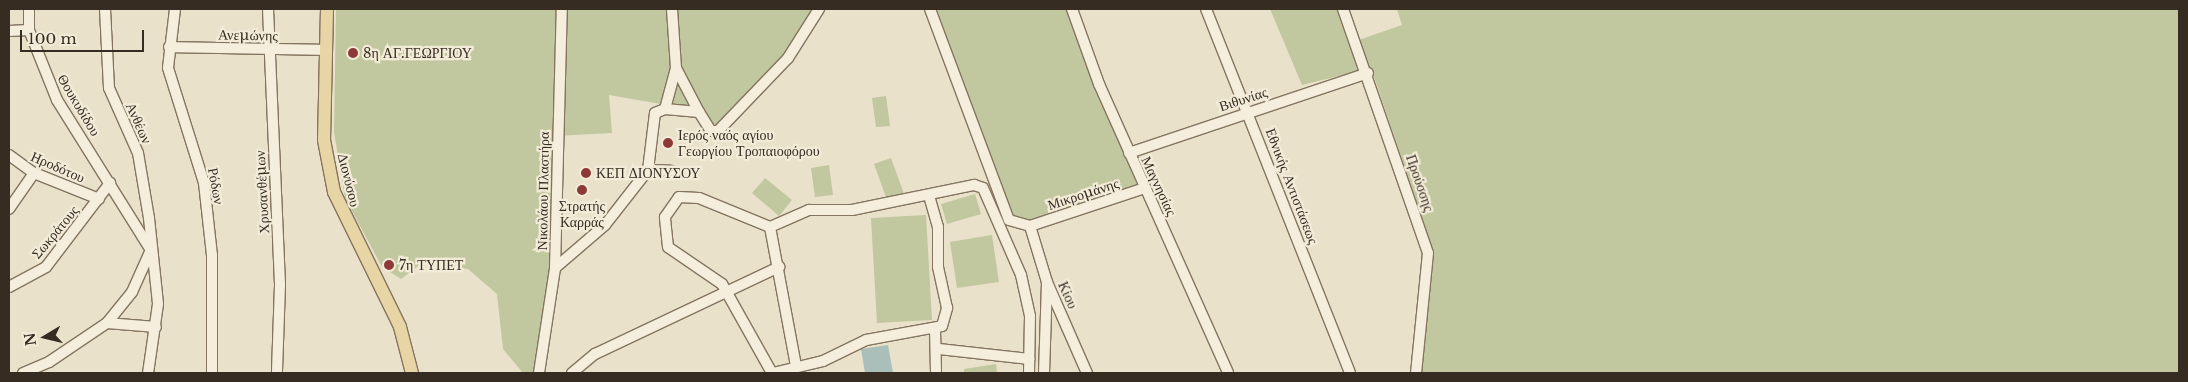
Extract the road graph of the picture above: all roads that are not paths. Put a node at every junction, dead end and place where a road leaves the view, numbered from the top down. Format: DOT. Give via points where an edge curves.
graph roads {
  1 [pos="29,9"];
  2 [pos="105,9"];
  3 [pos="175,9"];
  4 [pos="268,9"];
  5 [pos="327,9"];
  6 [pos="562,9"];
  7 [pos="672,9"];
  8 [pos="819,9"];
  9 [pos="930,9"];
  10 [pos="1072,9"];
  11 [pos="1206,9"];
  12 [pos="1343,9"];
  13 [pos="29,30"];
  14 [pos="9,32"];
  15 [pos="169,47"];
  16 [pos="269,49"];
  17 [pos="326,50"];
  18 [pos="676,68"];
  19 [pos="1368,73"];
  20 [pos="665,109"];
  21 [pos="1249,111"];
  22 [pos="699,112"];
  23 [pos="1128,153"];
  24 [pos="9,155"];
  25 [pos="648,170"];
  26 [pos="670,171"];
  27 [pos="34,174"];
  28 [pos="110,183"];
  29 [pos="1144,188"];
  30 [pos="928,195"];
  31 [pos="100,199"];
  32 [pos="9,209"];
  33 [pos="1030,226"];
  34 [pos="770,227"];
  35 [pos="151,250"];
  36 [pos="555,268"];
  37 [pos="779,268"];
  38 [pos="1047,282"];
  39 [pos="9,287"];
  40 [pos="728,294"];
  41 [pos="107,323"];
  42 [pos="156,327"];
  43 [pos="936,328"];
  44 [pos="939,350"];
  45 [pos="1029,359"];
  46 [pos="796,366"];
  47 [pos="23,373"];
  48 [pos="148,373"];
  49 [pos="212,373"];
  50 [pos="277,373"];
  51 [pos="412,373"];
  52 [pos="538,373"];
  53 [pos="572,373"];
  54 [pos="775,373"];
  55 [pos="936,373"];
  56 [pos="1029,373"];
  57 [pos="1044,373"];
  58 [pos="1086,373"];
  59 [pos="1228,373"];
  60 [pos="1350,373"];
  61 [pos="1416,373"];
  1 -- 13 [label="street, Θουκυδίδου"];
  2 -- 35 [label="street, Ανθέων" via="109,88 138,153"];
  3 -- 15 [label="street, Ρόδων"];
  4 -- 16 [label="street, Χρυσανθέμων"];
  5 -- 17 [label="main road, Διονύσου"];
  6 -- 36 [label="street, Νικολάου Πλαστήρα"];
  7 -- 18 [label="street"];
  8 -- 22 [label="street" via="788,58 735,119 714,132"];
  9 -- 33 [label="street" via="1004,215"];
  10 -- 23 [label="street, Μαγνησίας"];
  11 -- 21 [label="street, Εθνικής Αντιστάσεως"];
  12 -- 19 [label="street, Προύσσης"];
  13 -- 14 [label="street"];
  13 -- 28 [label="street, Θουκυδίδου" via="57,100"];
  15 -- 16 [label="street, Ανεμώνης"];
  15 -- 49 [label="street, Ρόδων" via="168,68 204,183 212,255"];
  16 -- 17 [label="street, Ανεμώνης"];
  16 -- 50 [label="street, Χρυσανθέμων" via="280,284"];
  17 -- 51 [label="main road, Διονύσου" via="324,140 334,192 341,214 400,326"];
  18 -- 20 [label="street"];
  18 -- 22 [label="street"];
  19 -- 21 [label="street, Βιθυνίας"];
  19 -- 61 [label="street, Προύσσης" via="1428,253"];
  20 -- 22 [label="street"];
  20 -- 25 [label="street" via="652,117"];
  21 -- 23 [label="street, Βιθυνίας"];
  21 -- 60 [label="street, Εθνικής Αντιστάσεως"];
  23 -- 29 [label="street, Μαγνησίας"];
  24 -- 27 [label="street, Ηροδότου"];
  25 -- 26 [label="street"];
  25 -- 36 [label="street" via="605,225"];
  27 -- 31 [label="street, Ηροδότου"];
  27 -- 32 [label="street"];
  28 -- 31 [label="street, Σωκράτους"];
  28 -- 35 [label="street, Ανθέων"];
  29 -- 33 [label="street, Μικρομάνης"];
  29 -- 59 [label="street, Μαγνησίας"];
  30 -- 34 [label="street" via="852,210 809,210"];
  30 -- 43 [label="street" via="938,227 938,267 947,308 945,322"];
  30 -- 45 [label="street" via="974,186 986,191 1021,275 1030,316"];
  31 -- 39 [label="street, Σωκράτους" via="46,267"];
  33 -- 38 [label="street, Κίου"];
  34 -- 37 [label="street"];
  34 -- 40 [label="street" via="691,196 670,204 663,229 668,247 707,271"];
  35 -- 41 [label="street" via="132,292"];
  35 -- 42 [label="street, Ανθέων"];
  36 -- 52 [label="street, Νικολάου Πλαστήρα"];
  37 -- 40 [label="street"];
  37 -- 46 [label="street"];
  38 -- 57 [label="street"];
  38 -- 58 [label="street, Κίου"];
  40 -- 53 [label="street" via="595,354"];
  40 -- 54 [label="street"];
  41 -- 42 [label="street"];
  41 -- 47 [label="street" via="49,362"];
  42 -- 48 [label="street, Ανθέων"];
  43 -- 44 [label="street"];
  43 -- 46 [label="street" via="866,340 823,360"];
  44 -- 45 [label="street"];
  44 -- 55 [label="street"];
  45 -- 56 [label="street"];
  46 -- 54 [label="street"];
}
